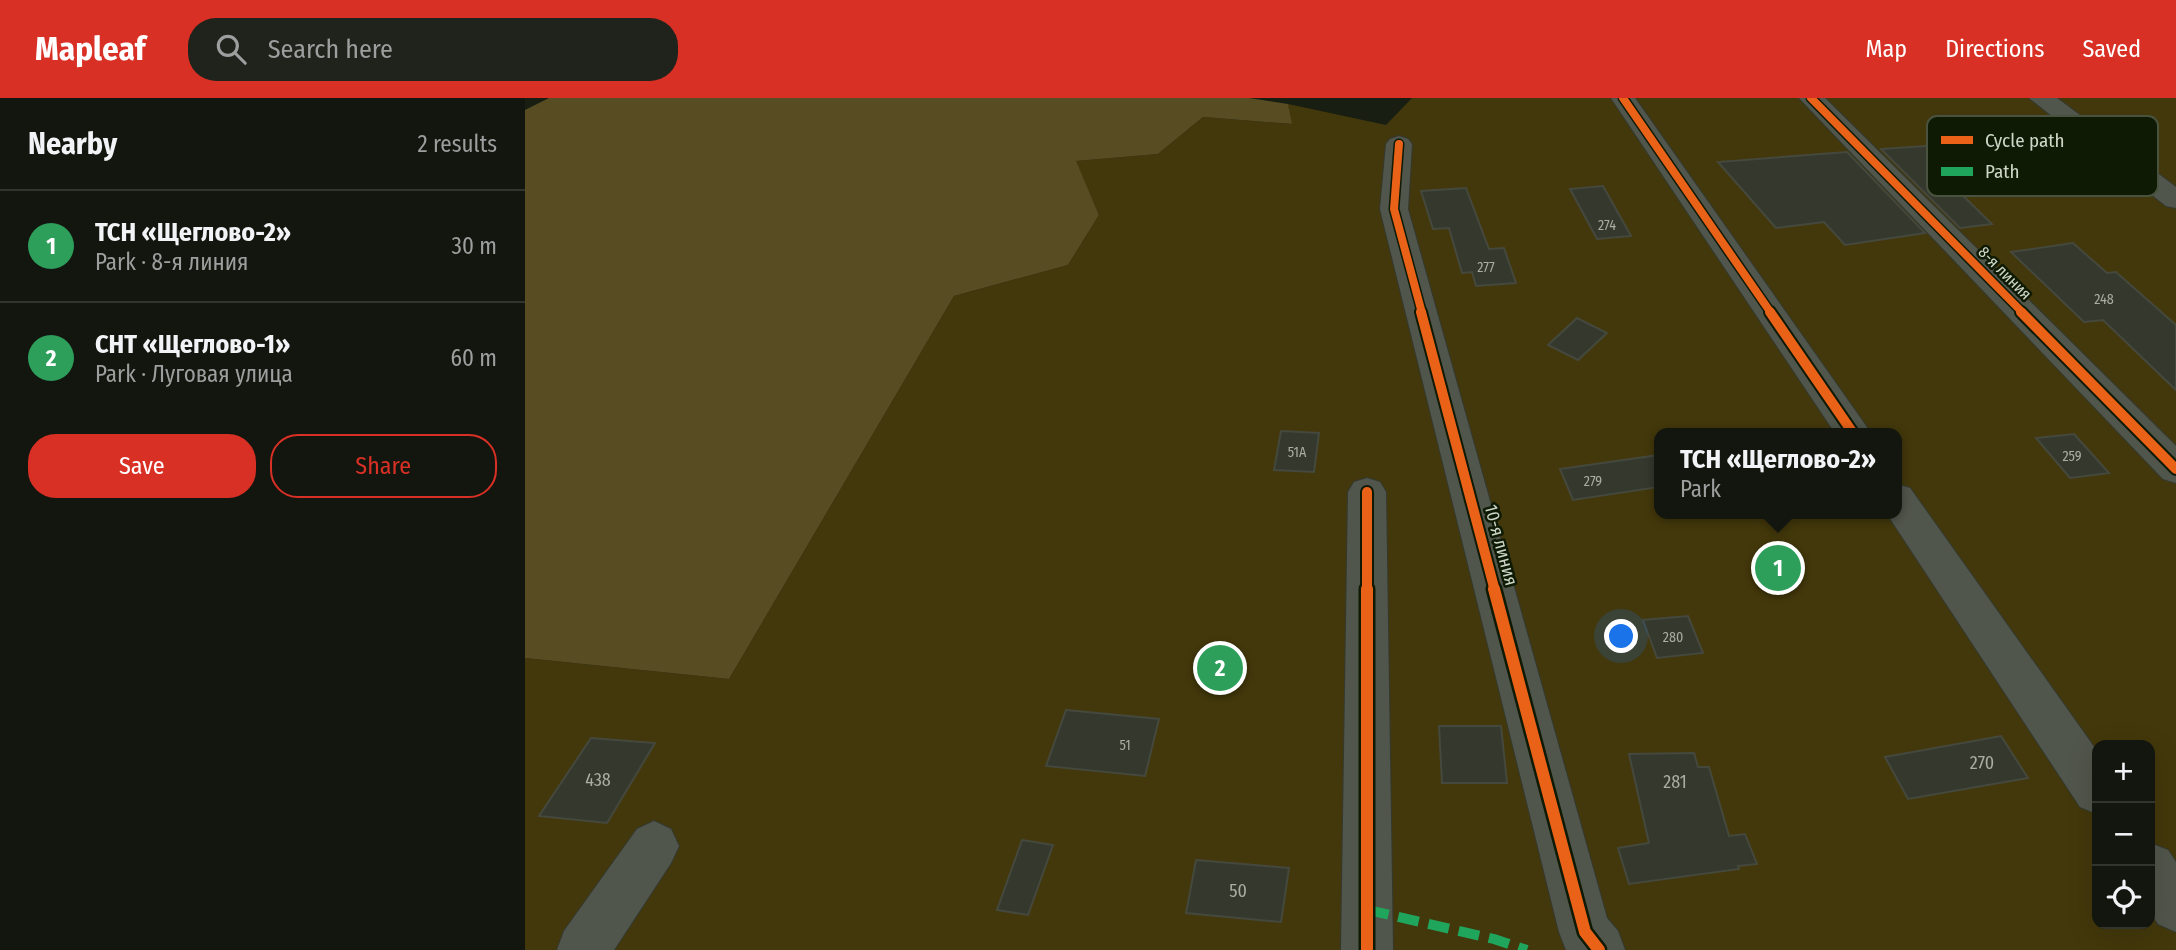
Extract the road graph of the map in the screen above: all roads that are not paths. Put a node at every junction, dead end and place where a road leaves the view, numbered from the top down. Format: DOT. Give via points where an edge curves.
graph roads {
  1 [pos="1623,98"];
  2 [pos="1811,98"];
  3 [pos="2041,98"];
  4 [pos="2065,116"];
  5 [pos="1399,144"];
  6 [pos="2158,186"];
  7 [pos="2176,200"];
  8 [pos="1850,428"];
  9 [pos="2176,470"];
  10 [pos="1367,492"];
  11 [pos="1902,505"];
  12 [pos="2092,784"];
  13 [pos="654,846"];
  14 [pos="2155,875"];
  15 [pos="2176,906"];
  16 [pos="1367,930"];
  17 [pos="583,950"];
  18 [pos="1599,950"];
  1 -- 8 [label="street"];
  2 -- 9 [label="street, 8-я линия"];
  3 -- 4 [label="street"];
  5 -- 18 [label="street, 10-я линия" via="1394,209 1585,932"];
  6 -- 7 [label="street"];
  10 -- 16 [label="street"];
  11 -- 12 [label="street"];
  13 -- 17 [label="street"];
  14 -- 15 [label="street"];
}
